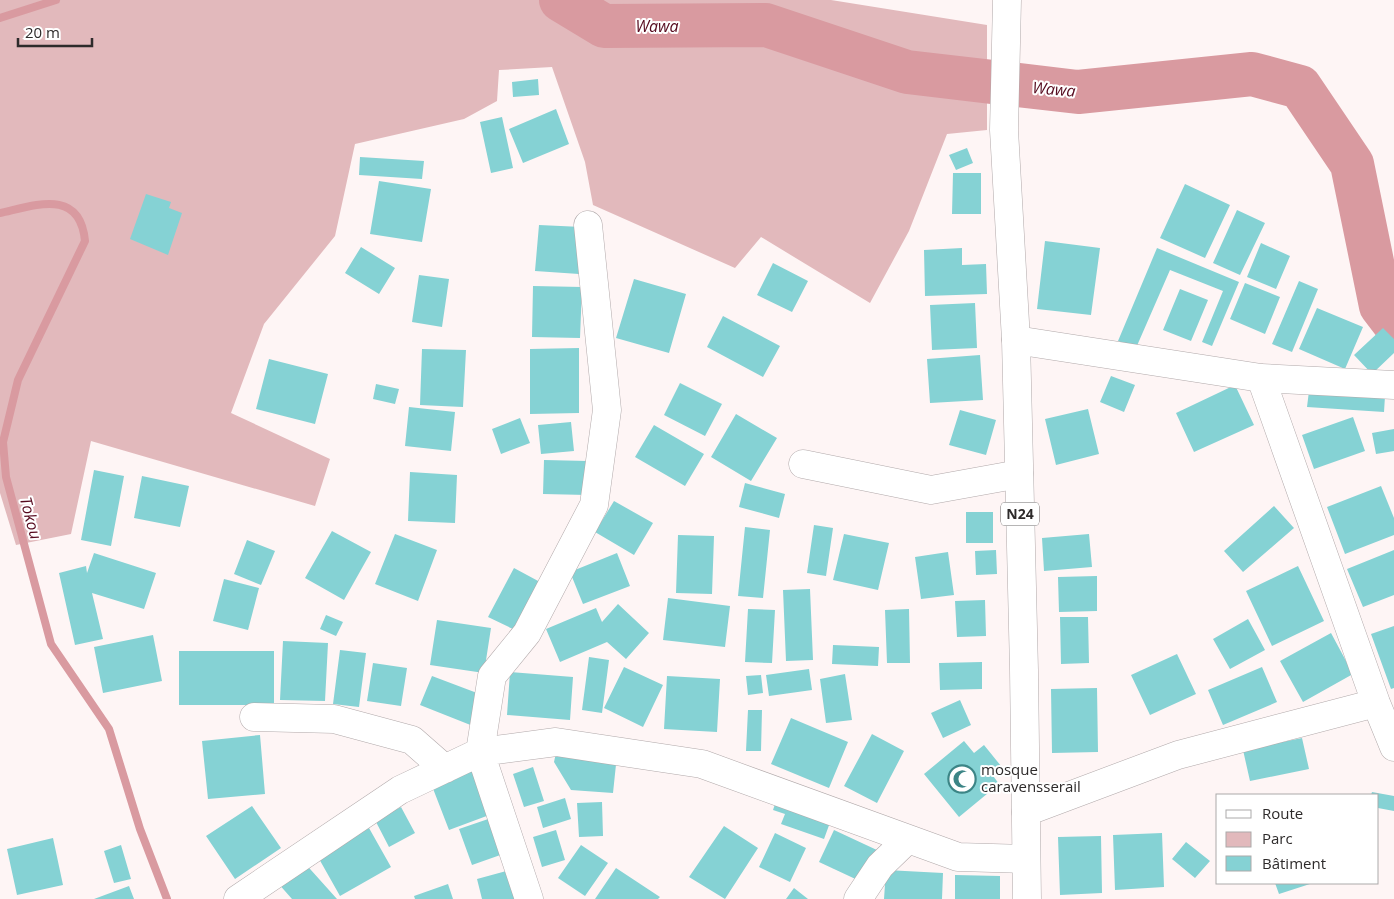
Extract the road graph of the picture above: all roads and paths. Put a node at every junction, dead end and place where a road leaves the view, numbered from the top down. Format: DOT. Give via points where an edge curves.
graph roads {
  1 [pos="1007,0"];
  2 [pos="588,225"];
  3 [pos="1016,340"];
  4 [pos="1261,378"];
  5 [pos="1394,385"];
  6 [pos="803,464"];
  7 [pos="1019,474"];
  8 [pos="1376,703"];
  9 [pos="254,717"];
  10 [pos="1394,747"];
  11 [pos="480,752"];
  12 [pos="446,768"];
  13 [pos="1026,812"];
  14 [pos="908,839"];
  15 [pos="1026,859"];
  16 [pos="241,898"];
  17 [pos="529,899"];
  18 [pos="858,899"];
  19 [pos="1027,899"];
  1 -- 3 [label="street, N24" via="1004,130"];
  2 -- 11 [label="street" via="607,410 594,505 526,633 492,676"];
  3 -- 4 [label="street"];
  3 -- 7 [label="street, N24"];
  4 -- 5 [label="street"];
  4 -- 8 [label="street"];
  6 -- 7 [label="street" via="931,490"];
  7 -- 13 [label="street, N24"];
  8 -- 10 [label="street"];
  8 -- 13 [label="street" via="1178,756"];
  9 -- 12 [label="street" via="334,719 412,740"];
  11 -- 12 [label="street"];
  11 -- 14 [label="street" via="556,742 702,764"];
  11 -- 17 [label="street"];
  12 -- 16 [label="street" via="400,790"];
  13 -- 15 [label="street, N24"];
  14 -- 15 [label="street" via="958,857"];
  14 -- 18 [label="street" via="880,866"];
  15 -- 19 [label="street, N24"];
}
